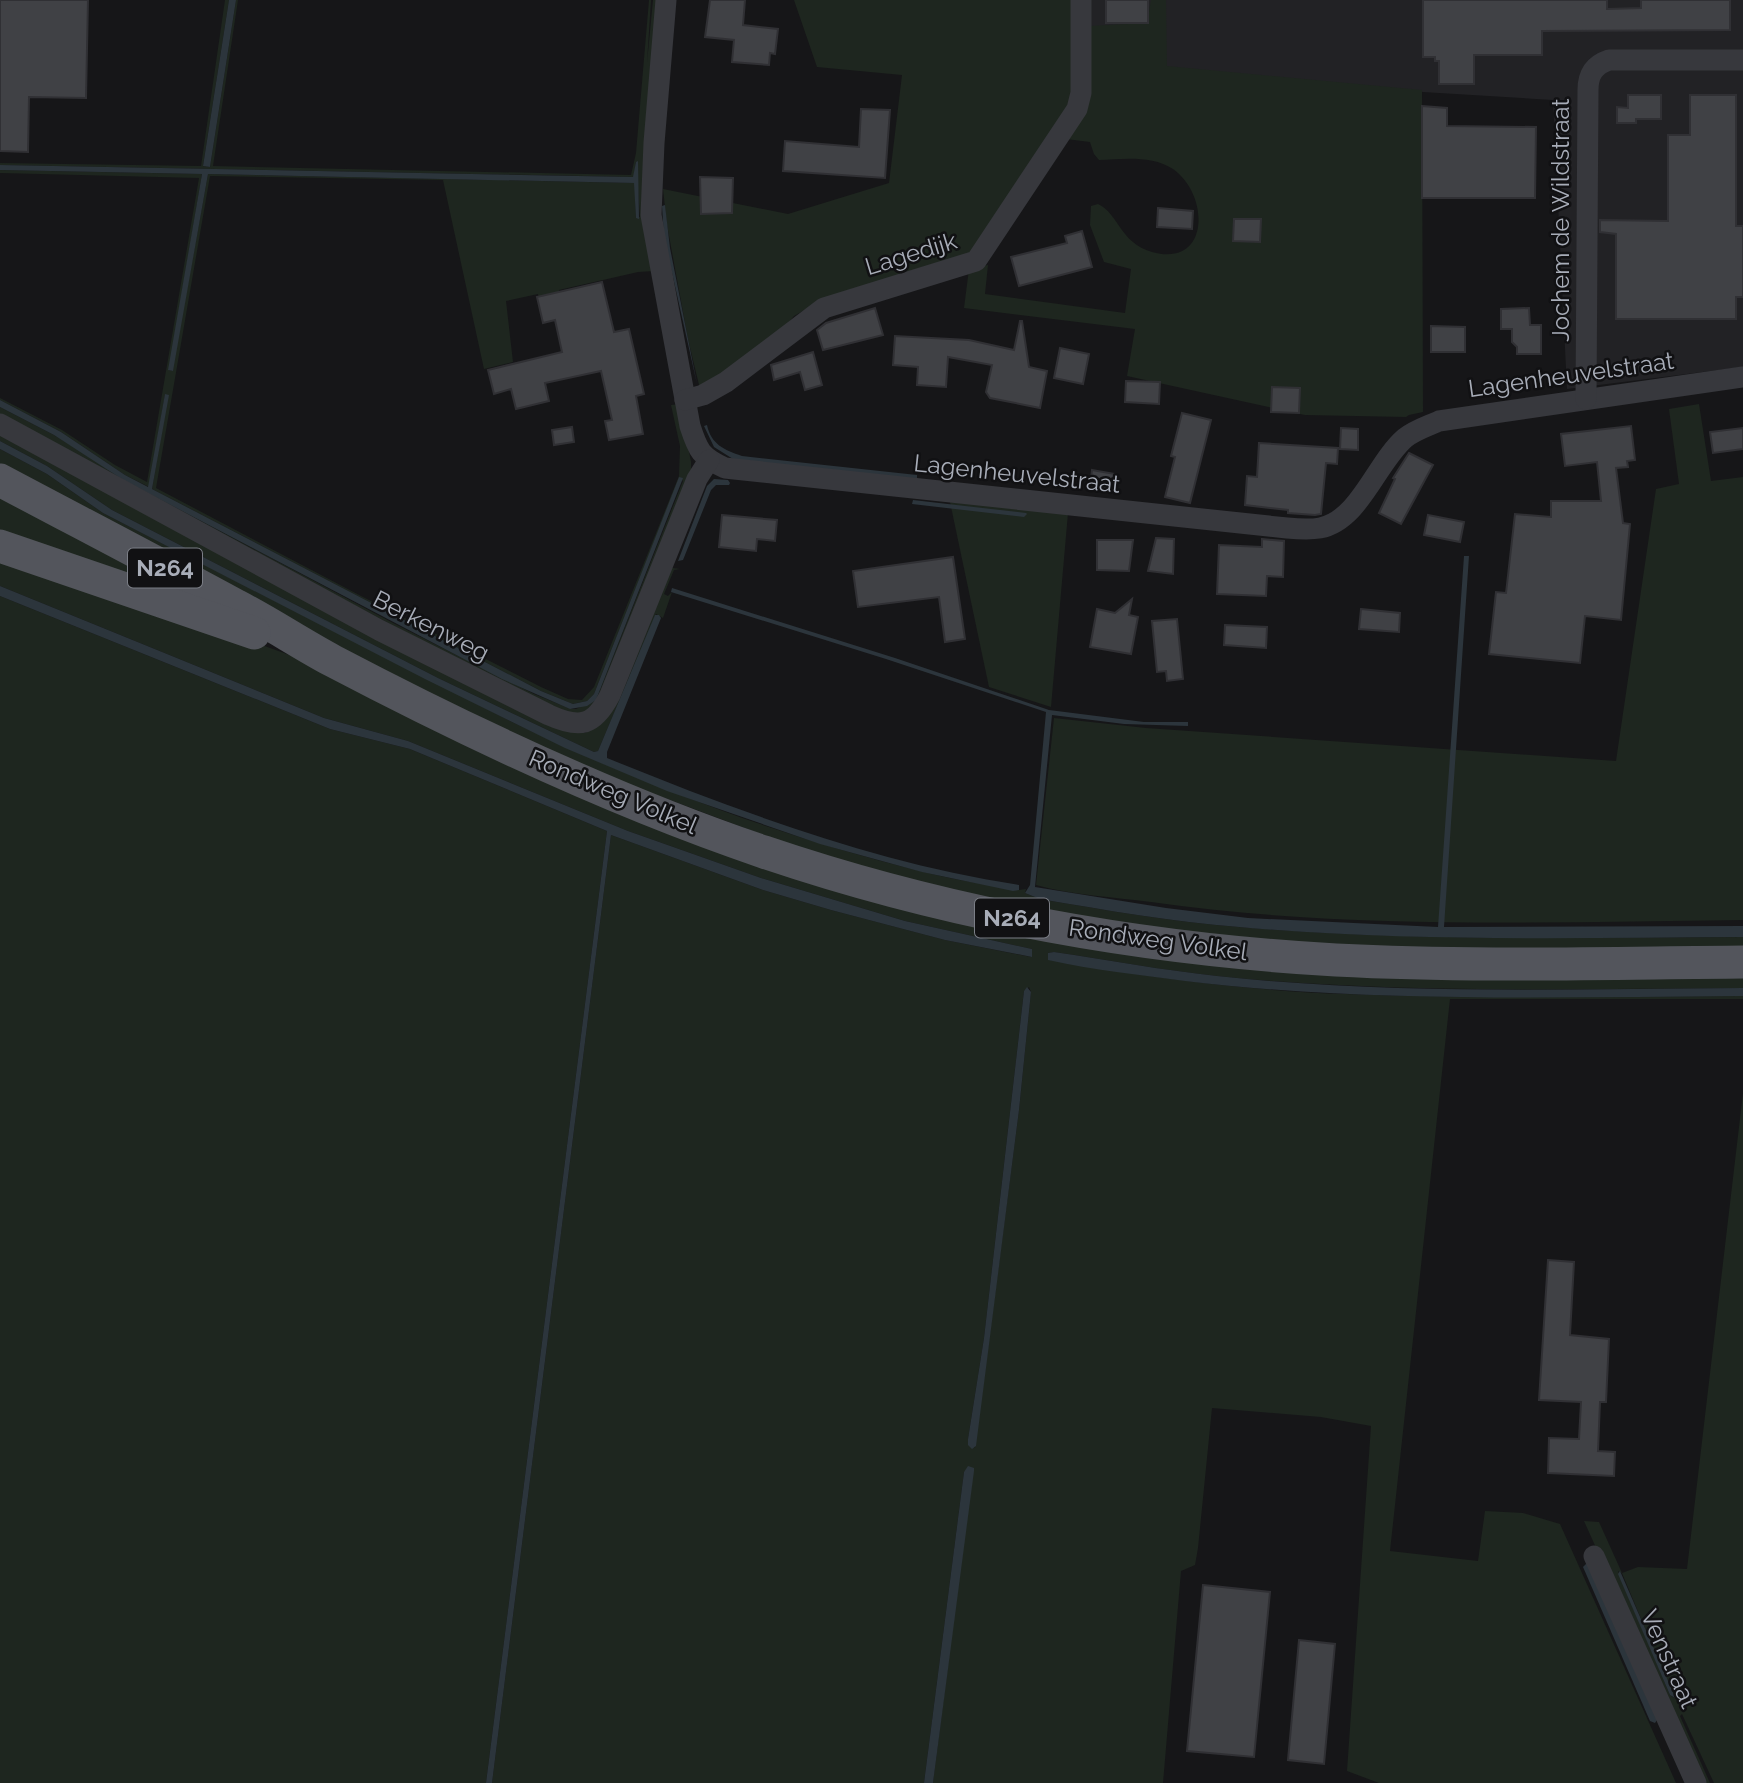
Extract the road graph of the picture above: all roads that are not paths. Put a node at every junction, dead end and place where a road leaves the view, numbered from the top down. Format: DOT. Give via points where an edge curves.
graph roads {
  1 [pos="666,0"];
  2 [pos="1082,0"];
  3 [pos="1743,60"];
  4 [pos="1743,377"];
  5 [pos="1586,399"];
  6 [pos="685,400"];
  7 [pos="0,424"];
  8 [pos="709,460"];
  9 [pos="0,480"];
  10 [pos="0,546"];
  11 [pos="329,659"];
  12 [pos="1743,962"];
  13 [pos="1594,1556"];
  14 [pos="1696,1783"];
  1 -- 6 [label="street" via="651,215"];
  2 -- 6 [label="street, Lagedijk" via="1077,109 976,261 824,308 726,382"];
  3 -- 5 [label="street, Jochem de Wildstraat" via="1609,60 1590,74"];
  4 -- 5 [label="street, Lagenheuvelstraat"];
  5 -- 8 [label="street, Lagenheuvelstraat" via="1458,417 1420,429 1388,457 1348,513 1321,528 752,472"];
  6 -- 8 [label="street" via="698,450"];
  7 -- 8 [label="street, Berkenweg" via="366,623 572,723 600,714"];
  9 -- 11 [label="main road, Rondweg Volkel / N264"];
  10 -- 11 [label="main road, Rondweg Volkel / N264"];
  11 -- 12 [label="main road, Rondweg Volkel / N264" via="475,733 626,800 761,851 884,888 1013,918 1170,944 1335,960"];
  13 -- 14 [label="street, Venstraat"];
}
